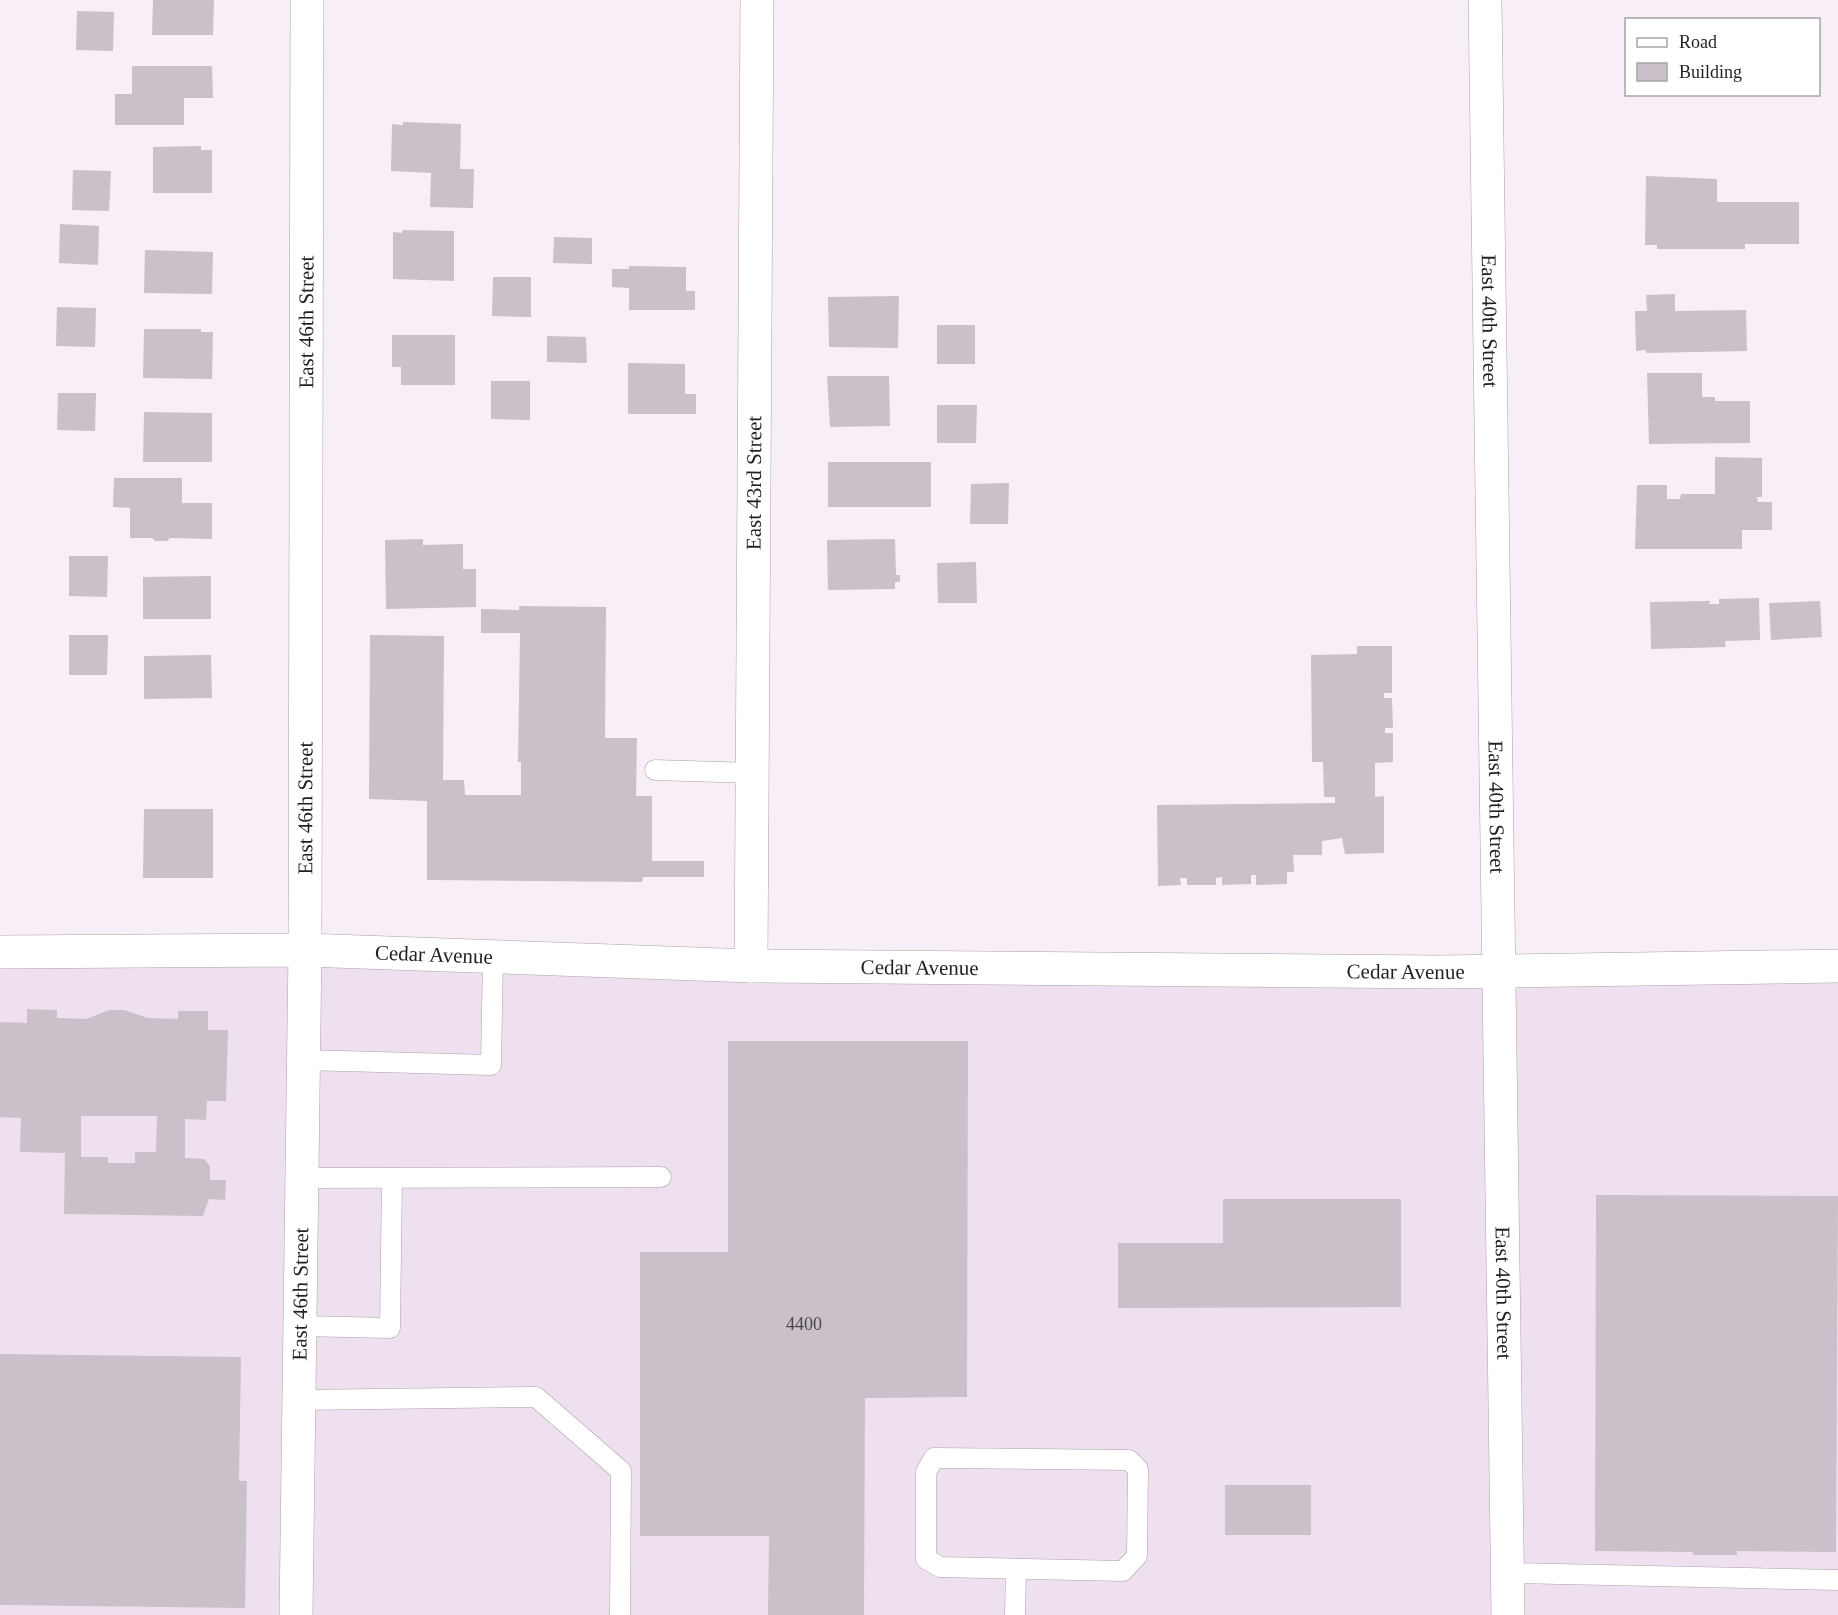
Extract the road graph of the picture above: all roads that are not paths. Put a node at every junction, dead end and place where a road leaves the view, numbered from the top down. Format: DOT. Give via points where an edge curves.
graph roads {
  1 [pos="307,0"];
  2 [pos="757,0"];
  3 [pos="1485,0"];
  4 [pos="655,770"];
  5 [pos="753,773"];
  6 [pos="305,950"];
  7 [pos="0,952"];
  8 [pos="494,957"];
  9 [pos="752,966"];
  10 [pos="1838,966"];
  11 [pos="1499,972"];
  12 [pos="303,1059"];
  13 [pos="661,1177"];
  14 [pos="302,1178"];
  15 [pos="392,1178"];
  16 [pos="300,1326"];
  17 [pos="298,1400"];
  18 [pos="1016,1570"];
  19 [pos="1507,1573"];
  20 [pos="1838,1580"];
  21 [pos="296,1615"];
  22 [pos="620,1615"];
  23 [pos="1015,1615"];
  24 [pos="1508,1615"];
  1 -- 6 [label="street, East 46th Street"];
  2 -- 5 [label="street, East 43rd Street"];
  3 -- 11 [label="street, East 40th Street"];
  4 -- 5 [label="lane"];
  5 -- 9 [label="street, East 43rd Street"];
  6 -- 7 [label="street, Cedar Avenue"];
  6 -- 8 [label="street, Cedar Avenue"];
  6 -- 12 [label="street, East 46th Street"];
  8 -- 9 [label="street, Cedar Avenue"];
  8 -- 12 [label="lane" via="491,1065"];
  9 -- 11 [label="street, Cedar Avenue"];
  10 -- 11 [label="street, Cedar Avenue"];
  11 -- 19 [label="street, East 40th Street"];
  12 -- 14 [label="street, East 46th Street"];
  13 -- 15 [label="lane"];
  14 -- 15 [label="lane"];
  14 -- 16 [label="street, East 46th Street"];
  15 -- 16 [label="lane" via="390,1328"];
  16 -- 17 [label="street, East 46th Street"];
  17 -- 21 [label="street, East 46th Street"];
  17 -- 22 [label="lane" via="536,1397 621,1471"];
  18 -- 18 [label="lane" via="1123,1571 1137,1556 1138,1469 1129,1460 934,1458 926,1472 926,1559 940,1567"];
  18 -- 23 [label="lane"];
  19 -- 20 [label="lane"];
  19 -- 24 [label="street, East 40th Street"];
}
